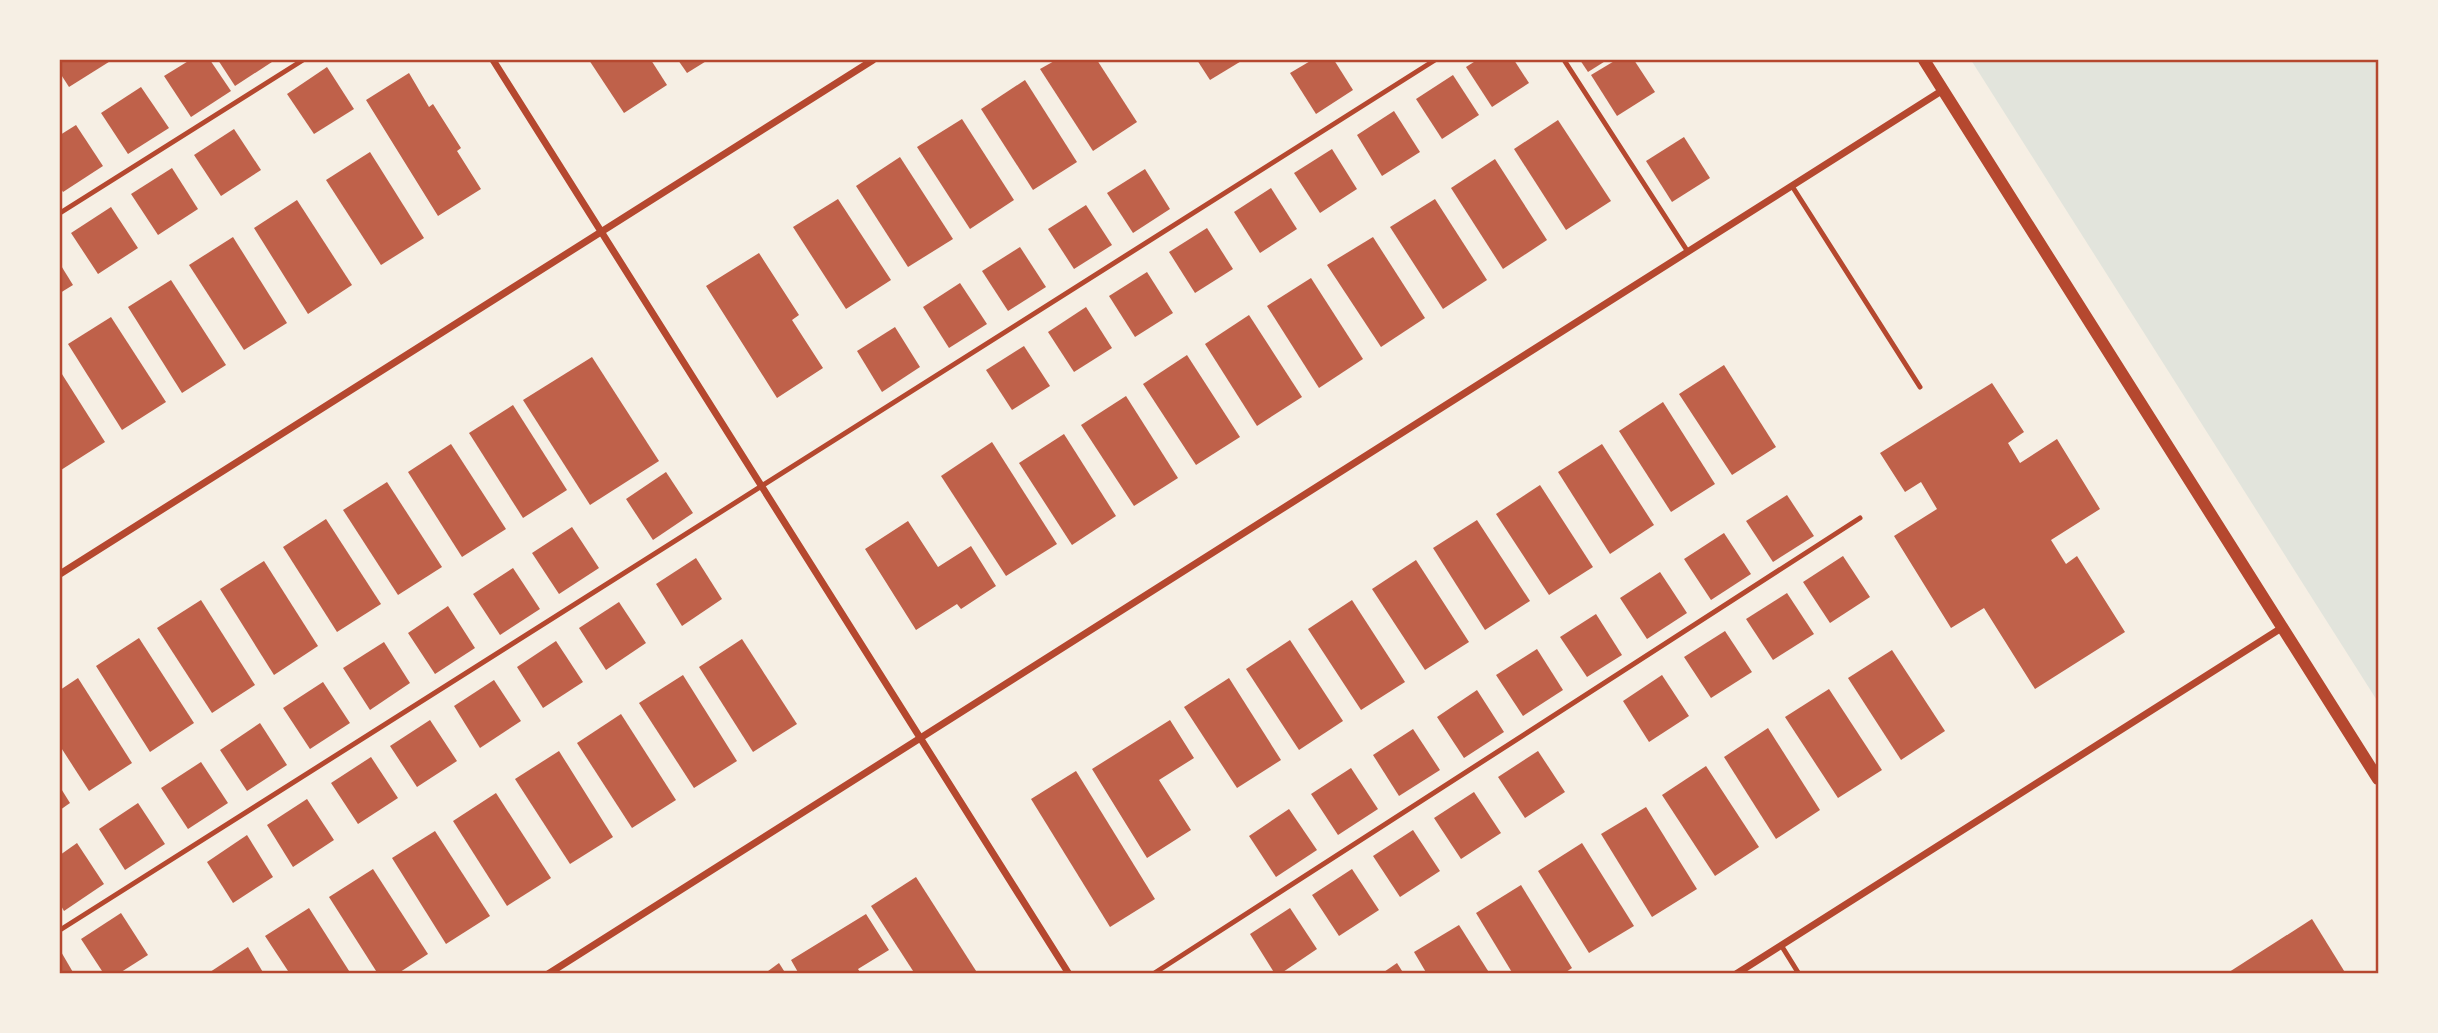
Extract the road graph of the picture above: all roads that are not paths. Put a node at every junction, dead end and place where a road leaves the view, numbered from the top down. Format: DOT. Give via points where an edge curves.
graph roads {
  1 [pos="303,60"];
  2 [pos="493,60"];
  3 [pos="873,60"];
  4 [pos="1435,60"];
  5 [pos="1564,60"];
  6 [pos="1924,60"];
  7 [pos="1943,90"];
  8 [pos="1792,186"];
  9 [pos="60,213"];
  10 [pos="601,231"];
  11 [pos="1688,252"];
  12 [pos="1920,387"];
  13 [pos="762,487"];
  14 [pos="1860,518"];
  15 [pos="60,574"];
  16 [pos="2283,627"];
  17 [pos="921,738"];
  18 [pos="2378,779"];
  19 [pos="60,930"];
  20 [pos="1781,945"];
  21 [pos="548,974"];
  22 [pos="1069,974"];
  23 [pos="1153,974"];
  24 [pos="1736,974"];
  25 [pos="1799,974"];
  1 -- 9 [label="lane"];
  2 -- 10 [label="street"];
  3 -- 10 [label="street"];
  4 -- 13 [label="lane"];
  5 -- 11 [label="lane"];
  6 -- 7 [label="street"];
  7 -- 8 [label="street"];
  7 -- 16 [label="street"];
  8 -- 11 [label="street"];
  8 -- 12 [label="lane"];
  10 -- 13 [label="street"];
  10 -- 15 [label="street"];
  11 -- 17 [label="street"];
  13 -- 17 [label="street"];
  13 -- 19 [label="lane"];
  14 -- 23 [label="lane"];
  16 -- 18 [label="street"];
  16 -- 20 [label="street"];
  17 -- 21 [label="street"];
  17 -- 22 [label="street"];
  20 -- 24 [label="street"];
  20 -- 25 [label="lane"];
}
